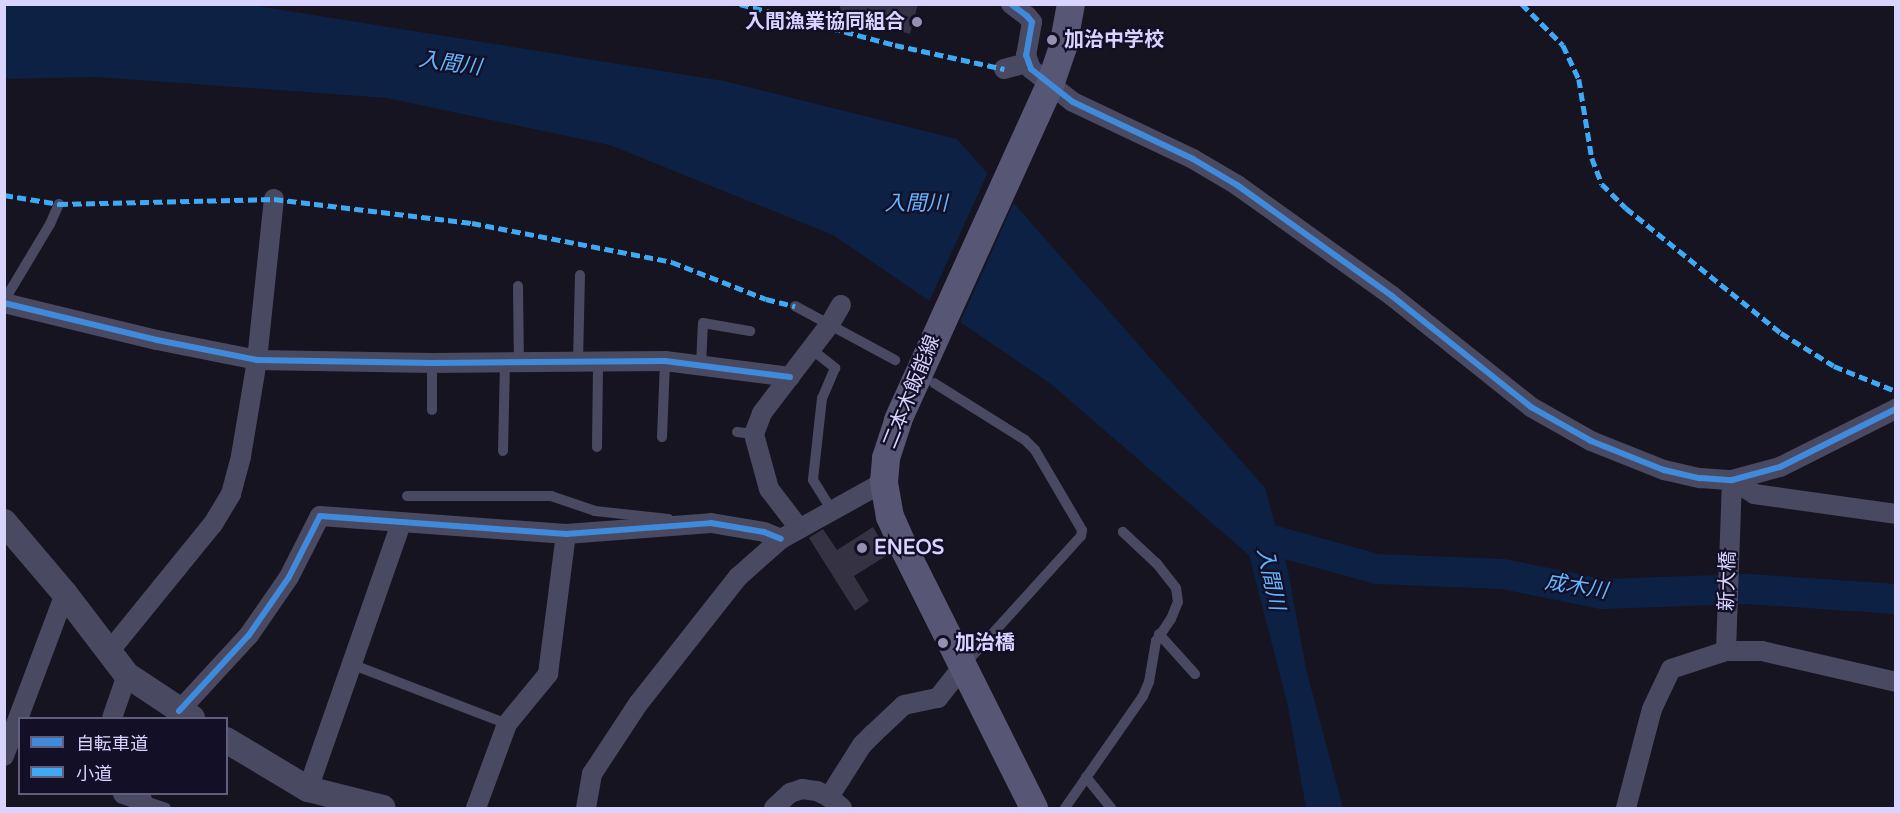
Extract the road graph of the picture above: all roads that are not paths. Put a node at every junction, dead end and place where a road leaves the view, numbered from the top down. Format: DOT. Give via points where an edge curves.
graph roads {
  1 [pos="1011,4"];
  2 [pos="1071,4"];
  3 [pos="1027,63"];
  4 [pos="1004,69"];
  5 [pos="1046,93"];
  6 [pos="274,199"];
  7 [pos="59,204"];
  8 [pos="580,275"];
  9 [pos="518,286"];
  10 [pos="4,302"];
  11 [pos="841,305"];
  12 [pos="795,306"];
  13 [pos="830,324"];
  14 [pos="750,331"];
  15 [pos="811,350"];
  16 [pos="257,360"];
  17 [pos="895,360"];
  18 [pos="665,361"];
  19 [pos="588,362"];
  20 [pos="432,363"];
  21 [pos="512,363"];
  22 [pos="701,365"];
  23 [pos="790,377"];
  24 [pos="934,383"];
  25 [pos="1896,409"];
  26 [pos="432,410"];
  27 [pos="662,438"];
  28 [pos="597,447"];
  29 [pos="503,451"];
  30 [pos="1732,480"];
  31 [pos="884,482"];
  32 [pos="407,496"];
  33 [pos="832,510"];
  34 [pos="1896,514"];
  35 [pos="4,522"];
  36 [pos="401,523"];
  37 [pos="711,523"];
  38 [pos="800,528"];
  39 [pos="1124,532"];
  40 [pos="566,534"];
  41 [pos="781,539"];
  42 [pos="65,594"];
  43 [pos="1159,634"];
  44 [pos="1726,651"];
  45 [pos="108,653"];
  46 [pos="351,664"];
  47 [pos="964,665"];
  48 [pos="1195,674"];
  49 [pos="127,675"];
  50 [pos="1896,682"];
  51 [pos="186,715"];
  52 [pos="19,717"];
  53 [pos="112,717"];
  54 [pos="18,719"];
  55 [pos="507,724"];
  56 [pos="228,741"];
  57 [pos="4,756"];
  58 [pos="1086,777"];
  59 [pos="308,789"];
  60 [pos="135,801"];
  61 [pos="836,803"];
  62 [pos="166,808"];
  63 [pos="383,808"];
  64 [pos="476,808"];
  65 [pos="586,808"];
  66 [pos="774,808"];
  67 [pos="1034,808"];
  68 [pos="1065,808"];
  69 [pos="1111,808"];
  70 [pos="1626,808"];
  1 -- 3 [label="street" via="1032,22"];
  2 -- 5 [label="main road, 二本木飯能線" via="1063,46"];
  3 -- 4 [label="street"];
  3 -- 5 [label="street"];
  5 -- 30 [label="street" via="1193,159 1254,196 1392,296 1550,420 1664,471"];
  5 -- 31 [label="main road, 二本木飯能線" via="927,350 892,437"];
  6 -- 16 [label="street"];
  7 -- 10 [label="lane"];
  8 -- 19 [label="lane"];
  9 -- 21 [label="lane"];
  10 -- 16 [label="street"];
  11 -- 13 [label="street"];
  12 -- 13 [label="lane"];
  13 -- 15 [label="street"];
  13 -- 17 [label="lane"];
  14 -- 22 [label="lane" via="703,324"];
  15 -- 23 [label="street"];
  15 -- 33 [label="lane" via="835,368 822,398 813,480"];
  16 -- 20 [label="street"];
  16 -- 45 [label="street" via="231,494 213,524"];
  18 -- 19 [label="street"];
  18 -- 22 [label="street"];
  18 -- 27 [label="lane"];
  19 -- 21 [label="street"];
  19 -- 28 [label="lane"];
  20 -- 21 [label="street"];
  20 -- 26 [label="lane"];
  21 -- 29 [label="lane"];
  22 -- 23 [label="street"];
  23 -- 38 [label="street" via="746,433 769,489"];
  24 -- 47 [label="lane" via="1025,440 1035,450 1082,530"];
  25 -- 30 [label="street" via="1780,466"];
  30 -- 34 [label="street" via="1754,494"];
  30 -- 44 [label="street, 新大橋"];
  31 -- 33 [label="street"];
  31 -- 47 [label="main road, 二本木飯能線" via="886,501 899,537"];
  32 -- 37 [label="lane" via="551,496 595,511"];
  33 -- 38 [label="street"];
  35 -- 42 [label="street"];
  36 -- 40 [label="street"];
  36 -- 46 [label="street"];
  36 -- 51 [label="street" via="320,516 289,577"];
  37 -- 40 [label="street"];
  37 -- 41 [label="street" via="764,532"];
  38 -- 41 [label="street"];
  39 -- 43 [label="lane" via="1176,588 1178,602"];
  40 -- 55 [label="street" via="548,674"];
  41 -- 65 [label="street" via="738,577 638,704 592,774"];
  42 -- 45 [label="street"];
  42 -- 52 [label="street"];
  43 -- 48 [label="lane"];
  43 -- 58 [label="lane" via="1143,696"];
  44 -- 50 [label="street" via="1762,651"];
  44 -- 70 [label="street" via="1671,669 1652,709"];
  45 -- 49 [label="street"];
  46 -- 55 [label="lane"];
  46 -- 59 [label="street"];
  47 -- 61 [label="street" via="938,698 904,705 862,745"];
  47 -- 67 [label="main road, 二本木飯能線"];
  49 -- 51 [label="street"];
  49 -- 53 [label="street"];
  54 -- 57 [label="street"];
  55 -- 64 [label="street"];
  56 -- 59 [label="street"];
  58 -- 68 [label="lane"];
  58 -- 69 [label="lane"];
  59 -- 63 [label="street"];
  60 -- 62 [label="lane"];
  61 -- 66 [label="street" via="817,790 802,789 790,793"];
}
